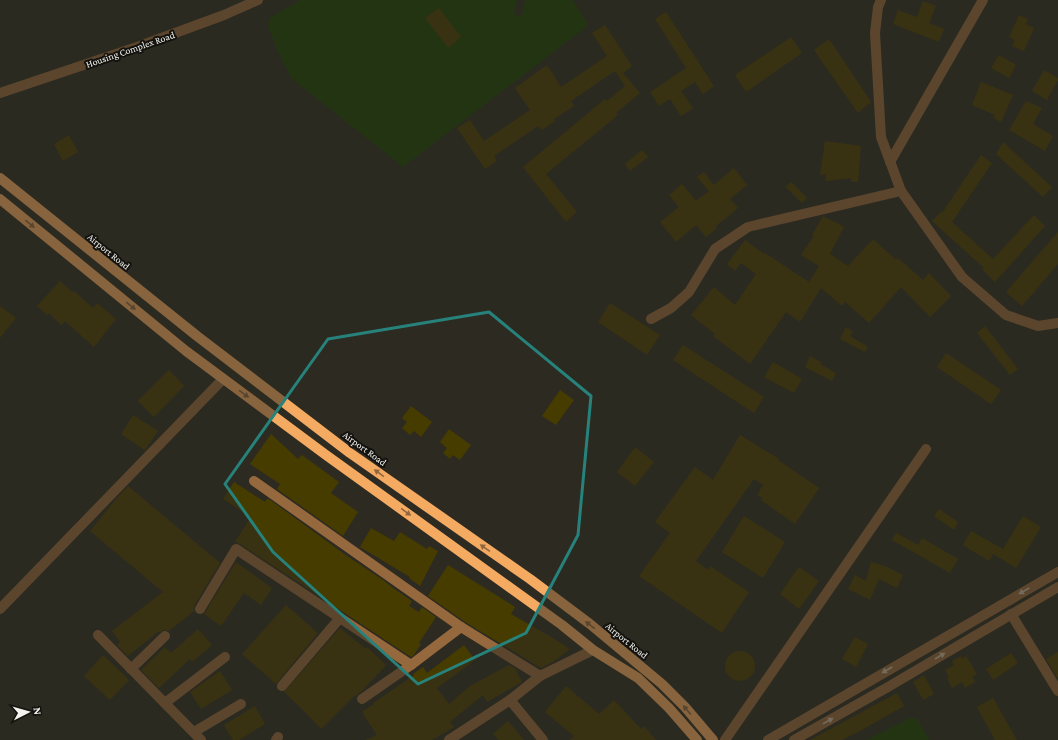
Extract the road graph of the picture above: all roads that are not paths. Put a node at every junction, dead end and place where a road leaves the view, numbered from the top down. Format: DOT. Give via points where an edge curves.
graph roads {
  1 [pos="258,0"];
  2 [pos="881,0"];
  3 [pos="983,0"];
  4 [pos="0,93"];
  5 [pos="890,162"];
  6 [pos="0,178"];
  7 [pos="901,191"];
  8 [pos="0,199"];
  9 [pos="155,303"];
  10 [pos="145,318"];
  11 [pos="651,319"];
  12 [pos="1058,324"];
  13 [pos="223,379"];
  14 [pos="926,449"];
  15 [pos="254,481"];
  16 [pos="1058,572"];
  17 [pos="1058,586"];
  18 [pos="0,609"];
  19 [pos="200,609"];
  20 [pos="1010,614"];
  21 [pos="340,618"];
  22 [pos="461,627"];
  23 [pos="98,635"];
  24 [pos="165,636"];
  25 [pos="593,650"];
  26 [pos="225,658"];
  27 [pos="411,665"];
  28 [pos="131,669"];
  29 [pos="540,676"];
  30 [pos="282,686"];
  31 [pos="1058,691"];
  32 [pos="362,699"];
  33 [pos="510,700"];
  34 [pos="165,703"];
  35 [pos="241,704"];
  36 [pos="194,732"];
  37 [pos="711,738"];
  38 [pos="202,740"];
  39 [pos="449,740"];
  40 [pos="543,740"];
  41 [pos="697,740"];
  42 [pos="721,740"];
  43 [pos="726,740"];
  44 [pos="768,740"];
  45 [pos="794,740"];
  1 -- 4 [label="street, Housing Complex Road" via="137,47"];
  2 -- 5 [label="street" via="875,33 881,137"];
  3 -- 5 [label="street"];
  5 -- 7 [label="street"];
  6 -- 9 [label="main road, Airport Road"];
  7 -- 11 [label="street" via="748,227 715,249 689,292 671,308"];
  7 -- 12 [label="street" via="962,277 1006,315 1038,326"];
  8 -- 10 [label="main road, one-way"];
  9 -- 10 [label="main road"];
  37 -- 9 [label="main road, Airport Road, one-way" via="662,684 590,624 350,453"];
  10 -- 13 [label="main road"];
  13 -- 18 [label="street"];
  13 -- 25 [label="main road, one-way"];
  14 -- 43 [label="street"];
  15 -- 22 [label="street"];
  16 -- 44 [label="street, one-way"];
  17 -- 20 [label="street"];
  19 -- 21 [label="street" via="236,550"];
  20 -- 31 [label="street"];
  45 -- 20 [label="street, one-way"];
  21 -- 27 [label="street"];
  21 -- 30 [label="street"];
  22 -- 27 [label="street"];
  22 -- 29 [label="street"];
  23 -- 28 [label="street"];
  24 -- 28 [label="street"];
  25 -- 29 [label="street"];
  25 -- 41 [label="main road" via="638,678"];
  26 -- 34 [label="street"];
  27 -- 32 [label="street"];
  28 -- 34 [label="street"];
  29 -- 33 [label="street"];
  33 -- 39 [label="street"];
  33 -- 40 [label="street"];
  34 -- 36 [label="street"];
  35 -- 36 [label="street"];
  36 -- 38 [label="street"];
  37 -- 42 [label="main road"];
}
